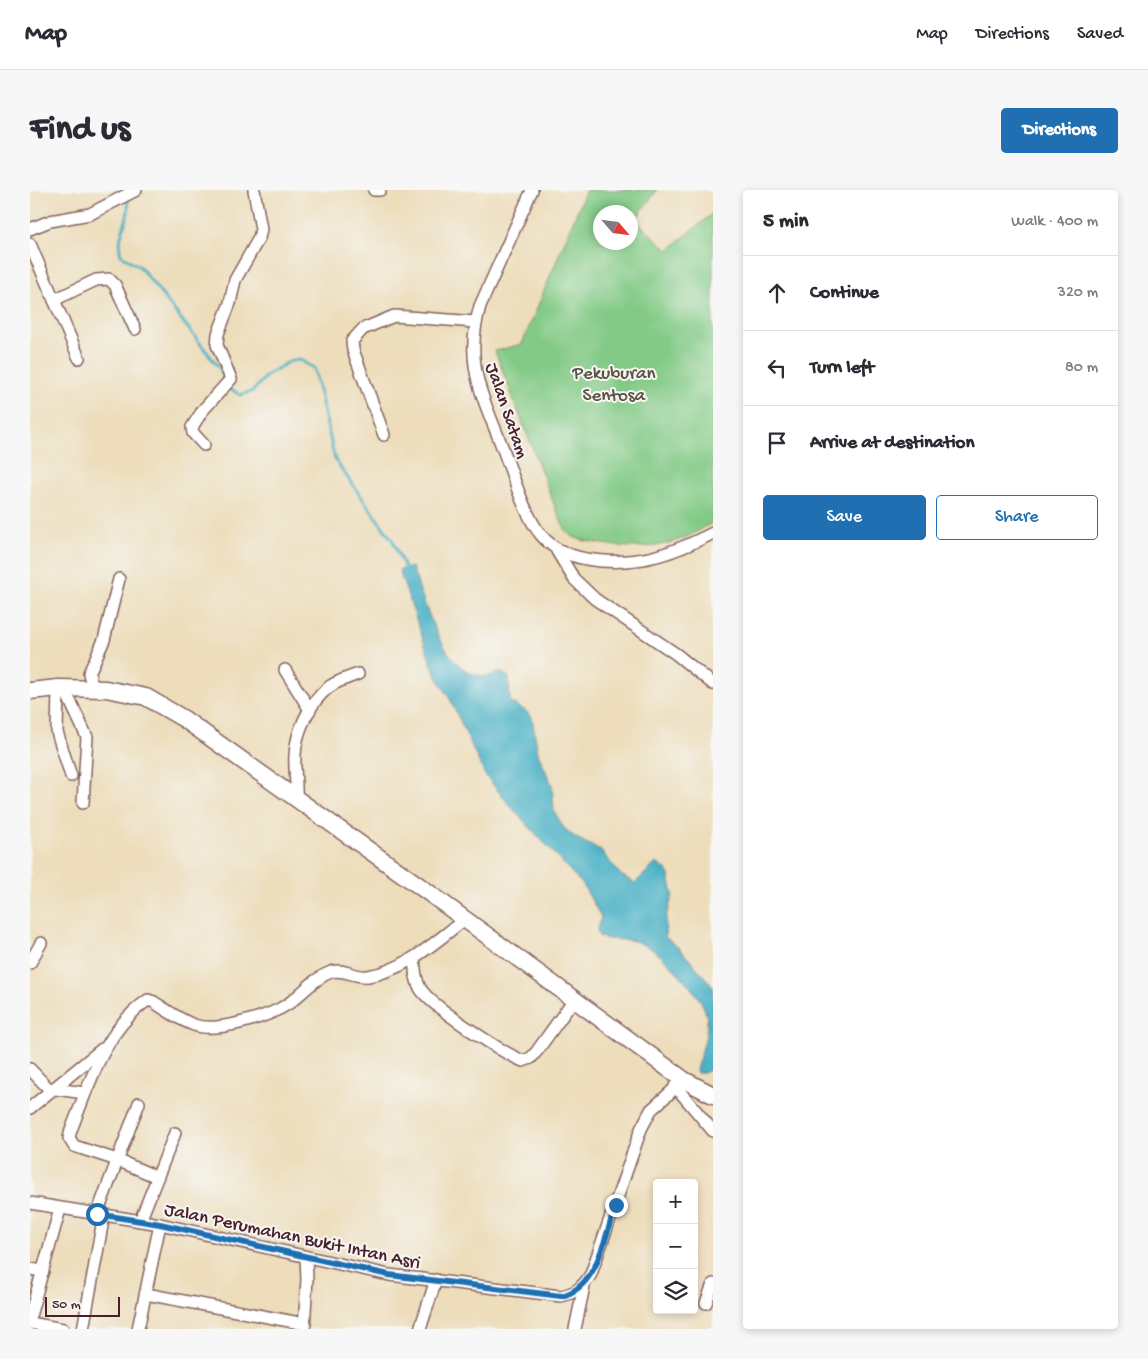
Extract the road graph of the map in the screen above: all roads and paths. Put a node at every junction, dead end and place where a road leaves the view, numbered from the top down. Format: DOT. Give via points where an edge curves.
graph roads {
  1 [pos="136,190"];
  2 [pos="254,190"];
  3 [pos="374,190"];
  4 [pos="380,190"];
  5 [pos="532,190"];
  6 [pos="30,229"];
  7 [pos="30,244"];
  8 [pos="54,300"];
  9 [pos="476,322"];
  10 [pos="135,330"];
  11 [pos="79,358"];
  12 [pos="384,435"];
  13 [pos="204,445"];
  14 [pos="713,533"];
  15 [pos="557,551"];
  16 [pos="119,579"];
  17 [pos="285,670"];
  18 [pos="358,674"];
  19 [pos="713,684"];
  20 [pos="61,688"];
  21 [pos="96,688"];
  22 [pos="30,691"];
  23 [pos="310,710"];
  24 [pos="71,776"];
  25 [pos="296,797"];
  26 [pos="84,803"];
  27 [pos="465,919"];
  28 [pos="41,943"];
  29 [pos="414,958"];
  30 [pos="30,963"];
  31 [pos="575,998"];
  32 [pos="107,1045"];
  33 [pos="30,1069"];
  34 [pos="680,1083"];
  35 [pos="54,1089"];
  36 [pos="85,1093"];
  37 [pos="713,1094"];
  38 [pos="139,1103"];
  39 [pos="30,1108"];
  40 [pos="713,1131"];
  41 [pos="175,1133"];
  42 [pos="117,1160"];
  43 [pos="157,1177"];
  44 [pos="30,1203"];
  45 [pos="60,1209"];
  46 [pos="100,1215"];
  47 [pos="140,1221"];
  48 [pos="160,1224"];
  49 [pos="306,1257"];
  50 [pos="30,1269"];
  51 [pos="43,1271"];
  52 [pos="436,1280"];
  53 [pos="713,1284"];
  54 [pos="584,1286"];
  55 [pos="146,1294"];
  56 [pos="706,1303"];
  57 [pos="30,1316"];
  58 [pos="30,1323"];
  59 [pos="304,1327"];
  60 [pos="63,1329"];
  61 [pos="83,1329"];
  62 [pos="138,1329"];
  63 [pos="420,1329"];
  64 [pos="575,1329"];
  1 -- 6 [label="street" via="90,214 50,221"];
  2 -- 13 [label="street" via="261,229 259,238 235,280 218,334 218,345 230,374 225,386 192,425 193,432"];
  3 -- 4 [label="street"];
  5 -- 9 [label="street, Jalan Satam" via="480,306"];
  7 -- 8 [label="street"];
  8 -- 10 [label="street" via="96,280 109,279"];
  8 -- 11 [label="street"];
  9 -- 12 [label="street" via="394,316 369,326 355,336 353,350"];
  9 -- 15 [label="street, Jalan Satam" via="472,357 486,404 533,521"];
  14 -- 15 [label="street" via="665,554 634,562 594,560"];
  15 -- 19 [label="street, Jalan Satam" via="574,579 595,599 676,654"];
  16 -- 21 [label="street" via="104,640 89,673"];
  17 -- 23 [label="street"];
  18 -- 23 [label="street" via="331,686"];
  20 -- 21 [label="street"];
  20 -- 22 [label="street"];
  20 -- 24 [label="street" via="57,732"];
  20 -- 26 [label="street" via="87,737"];
  21 -- 25 [label="street" via="146,697 184,719"];
  23 -- 25 [label="street" via="297,737 294,759"];
  25 -- 27 [label="street"];
  27 -- 29 [label="street"];
  27 -- 31 [label="street"];
  28 -- 30 [label="street"];
  29 -- 31 [label="street" via="416,977 426,997 523,1061 537,1052"];
  29 -- 32 [label="street" via="372,976 364,977 342,970 330,972 288,1004 261,1018 211,1027 195,1025 148,1000 121,1023"];
  31 -- 34 [label="street"];
  32 -- 35 [label="street"];
  32 -- 36 [label="street"];
  33 -- 35 [label="street" via="45,1086"];
  34 -- 37 [label="street"];
  34 -- 40 [label="street"];
  34 -- 54 [label="street" via="651,1110 641,1129 596,1262"];
  35 -- 36 [label="street"];
  35 -- 39 [label="street"];
  36 -- 42 [label="street" via="71,1130 71,1143"];
  38 -- 42 [label="street"];
  41 -- 43 [label="street"];
  42 -- 43 [label="street"];
  42 -- 46 [label="street"];
  43 -- 47 [label="street"];
  44 -- 45 [label="street, Jalan Perumahan Bukit Intan Asri"];
  45 -- 46 [label="street, Jalan Perumahan Bukit Intan Asri"];
  45 -- 51 [label="street"];
  46 -- 47 [label="street, Jalan Perumahan Bukit Intan Asri"];
  46 -- 61 [label="street"];
  47 -- 48 [label="street, Jalan Perumahan Bukit Intan Asri"];
  48 -- 49 [label="street, Jalan Perumahan Bukit Intan Asri"];
  48 -- 55 [label="street"];
  49 -- 52 [label="street, Jalan Perumahan Bukit Intan Asri" via="389,1275"];
  49 -- 59 [label="street" via="308,1279"];
  50 -- 51 [label="street"];
  51 -- 57 [label="street"];
  52 -- 54 [label="street, Jalan Perumahan Bukit Intan Asri" via="561,1296 572,1294"];
  52 -- 63 [label="street"];
  53 -- 56 [label="street"];
  54 -- 64 [label="street"];
  55 -- 59 [label="street"];
  55 -- 62 [label="street"];
  58 -- 60 [label="street"];
}
